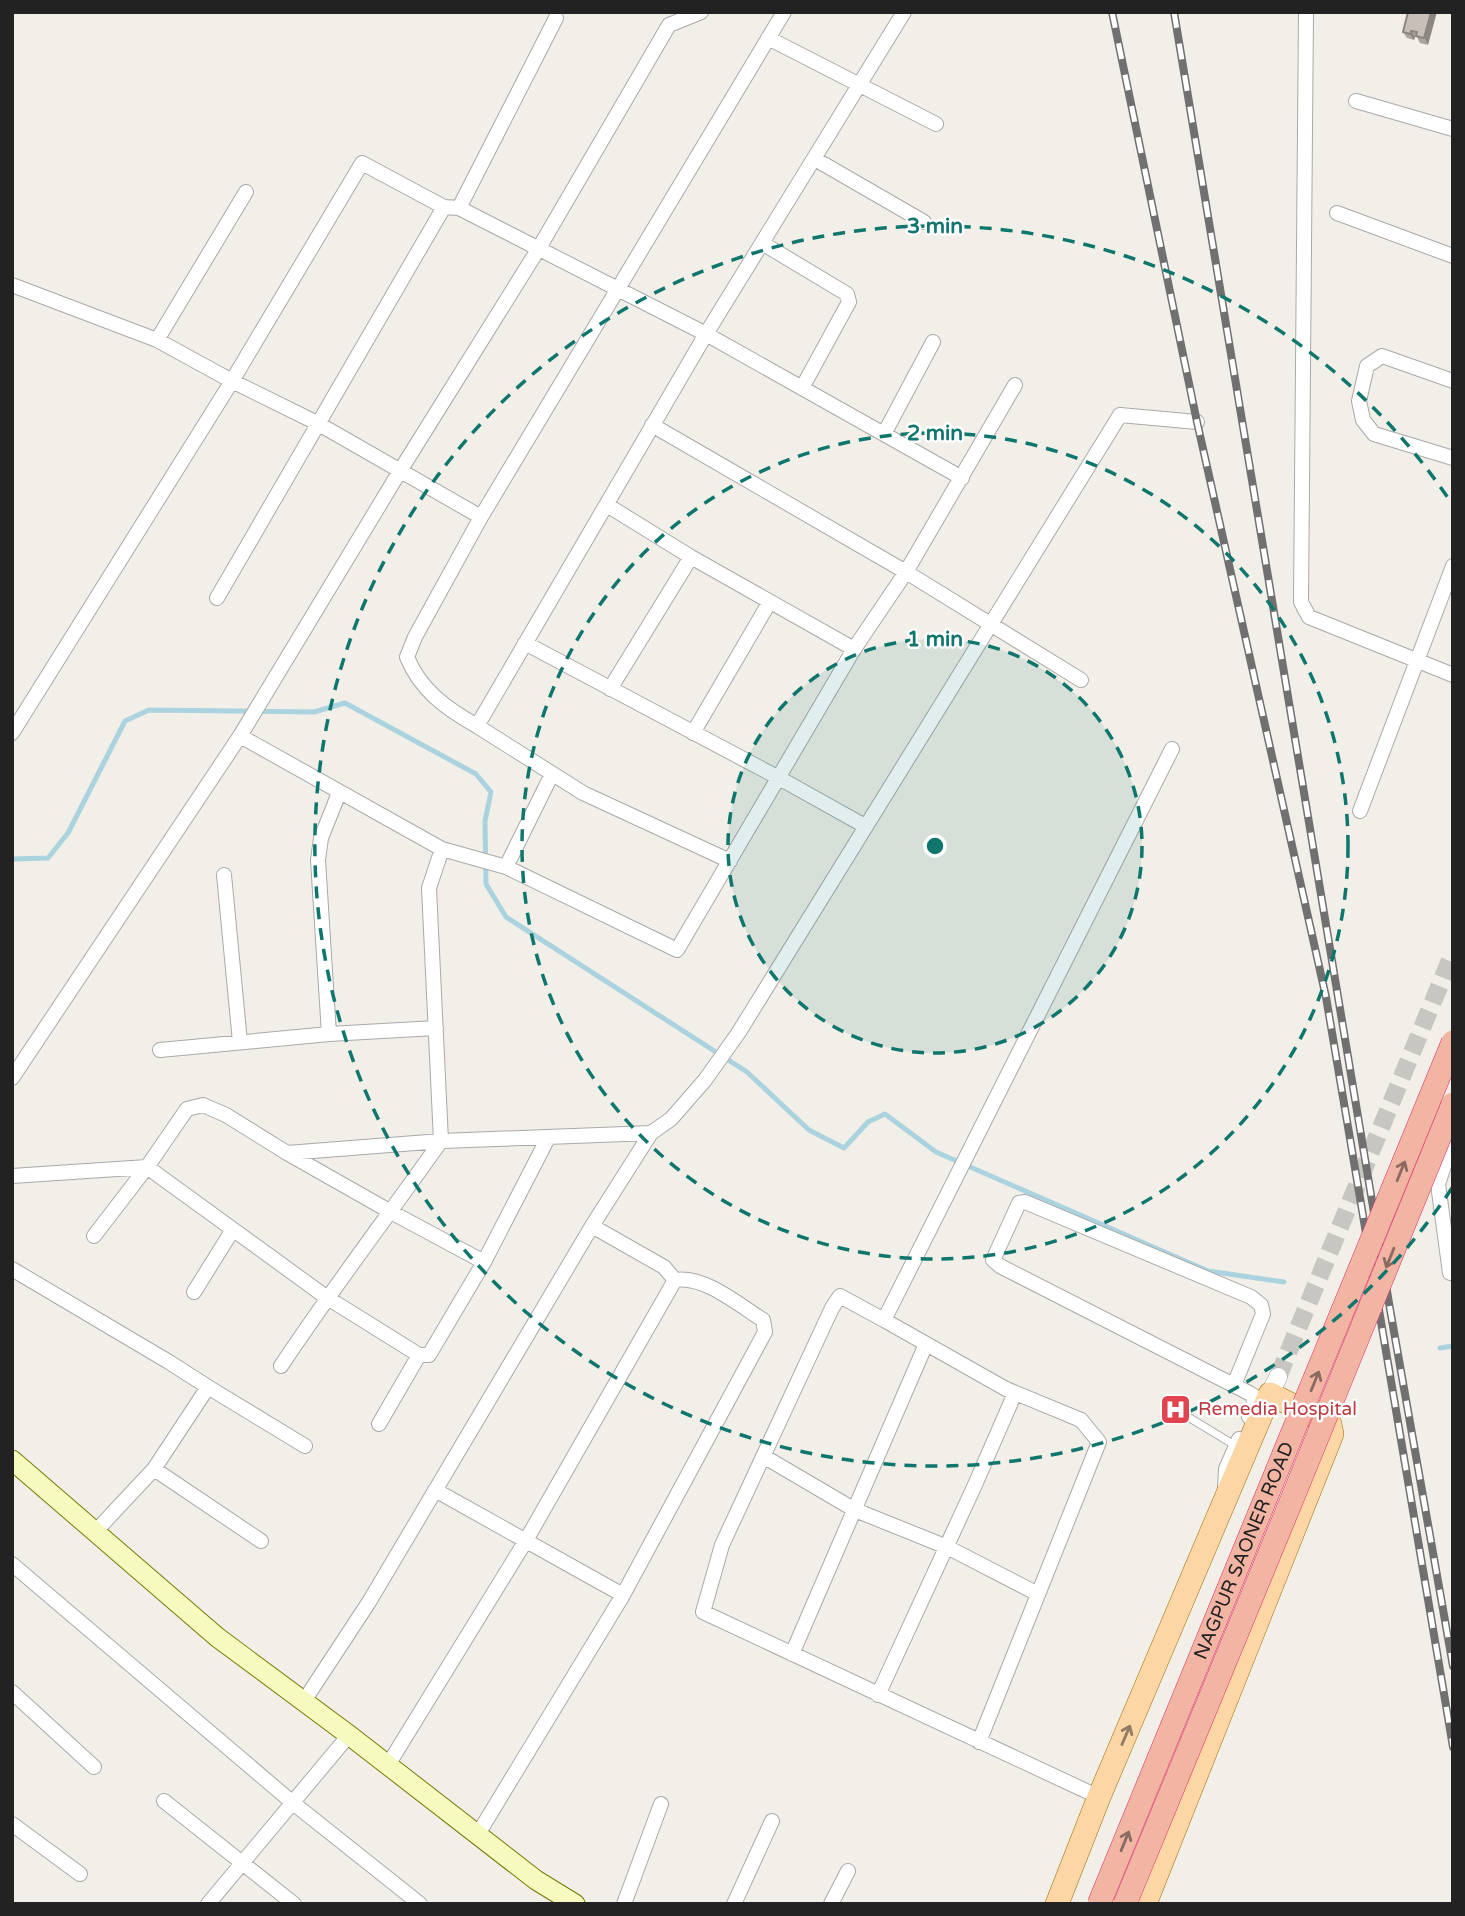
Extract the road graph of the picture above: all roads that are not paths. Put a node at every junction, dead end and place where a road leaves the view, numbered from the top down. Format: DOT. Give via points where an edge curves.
graph roads {
  1 [pos="701,12"];
  2 [pos="784,12"];
  3 [pos="904,12"];
  4 [pos="1306,12"];
  5 [pos="556,18"];
  6 [pos="768,38"];
  7 [pos="860,85"];
  8 [pos="1356,101"];
  9 [pos="936,124"];
  10 [pos="1453,129"];
  11 [pos="815,159"];
  12 [pos="246,192"];
  13 [pos="452,207"];
  14 [pos="1337,213"];
  15 [pos="924,222"];
  16 [pos="762,243"];
  17 [pos="539,248"];
  18 [pos="1453,256"];
  19 [pos="12,285"];
  20 [pos="618,288"];
  21 [pos="706,334"];
  22 [pos="157,340"];
  23 [pos="933,342"];
  24 [pos="232,381"];
  25 [pos="1453,381"];
  26 [pos="1015,385"];
  27 [pos="802,388"];
  28 [pos="1197,422"];
  29 [pos="317,423"];
  30 [pos="652,425"];
  31 [pos="884,434"];
  32 [pos="1453,458"];
  33 [pos="400,471"];
  34 [pos="962,478"];
  35 [pos="607,505"];
  36 [pos="481,517"];
  37 [pos="691,557"];
  38 [pos="1453,566"];
  39 [pos="906,572"];
  40 [pos="217,598"];
  41 [pos="769,603"];
  42 [pos="990,624"];
  43 [pos="525,643"];
  44 [pos="854,649"];
  45 [pos="1419,660"];
  46 [pos="1453,675"];
  47 [pos="1081,680"];
  48 [pos="610,690"];
  49 [pos="477,726"];
  50 [pos="12,733"];
  51 [pos="693,733"];
  52 [pos="240,736"];
  53 [pos="1172,749"];
  54 [pos="552,774"];
  55 [pos="779,778"];
  56 [pos="339,793"];
  57 [pos="1360,811"];
  58 [pos="865,826"];
  59 [pos="442,849"];
  60 [pos="730,861"];
  61 [pos="506,867"];
  62 [pos="224,875"];
  63 [pos="436,1028"];
  64 [pos="329,1034"];
  65 [pos="240,1042"];
  66 [pos="1453,1042"];
  67 [pos="160,1050"];
  68 [pos="12,1078"];
  69 [pos="1453,1104"];
  70 [pos="651,1133"];
  71 [pos="548,1138"];
  72 [pos="1453,1138"];
  73 [pos="441,1141"];
  74 [pos="287,1153"];
  75 [pos="147,1167"];
  76 [pos="12,1176"];
  77 [pos="391,1212"];
  78 [pos="592,1227"];
  79 [pos="232,1231"];
  80 [pos="94,1236"];
  81 [pos="484,1262"];
  82 [pos="12,1269"];
  83 [pos="1450,1273"];
  84 [pos="675,1280"];
  85 [pos="194,1292"];
  86 [pos="326,1297"];
  87 [pos="884,1321"];
  88 [pos="926,1344"];
  89 [pos="419,1355"];
  90 [pos="281,1366"];
  91 [pos="1234,1385"];
  92 [pos="208,1387"];
  93 [pos="1015,1393"];
  94 [pos="1175,1409"];
  95 [pos="379,1424"];
  96 [pos="305,1446"];
  97 [pos="1236,1446"];
  98 [pos="763,1456"];
  99 [pos="12,1460"];
  100 [pos="154,1469"];
  101 [pos="435,1490"];
  102 [pos="1225,1501"];
  103 [pos="855,1510"];
  104 [pos="95,1532"];
  105 [pos="261,1541"];
  106 [pos="525,1542"];
  107 [pos="947,1547"];
  108 [pos="12,1564"];
  109 [pos="1038,1594"];
  110 [pos="622,1595"];
  111 [pos="792,1654"];
  112 [pos="12,1692"];
  113 [pos="878,1695"];
  114 [pos="304,1701"];
  115 [pos="349,1735"];
  116 [pos="979,1742"];
  117 [pos="388,1765"];
  118 [pos="94,1767"];
  119 [pos="1099,1797"];
  120 [pos="164,1801"];
  121 [pos="293,1802"];
  122 [pos="661,1804"];
  123 [pos="772,1821"];
  124 [pos="12,1824"];
  125 [pos="478,1834"];
  126 [pos="243,1862"];
  127 [pos="848,1871"];
  128 [pos="80,1874"];
  129 [pos="208,1904"];
  130 [pos="295,1904"];
  131 [pos="420,1904"];
  132 [pos="575,1904"];
  133 [pos="624,1904"];
  134 [pos="734,1904"];
  135 [pos="831,1904"];
  136 [pos="1057,1904"];
  137 [pos="1099,1904"];
  138 [pos="1125,1904"];
  139 [pos="1144,1904"];
  1 -- 17 [label="street" via="669,24"];
  2 -- 6 [label="street"];
  3 -- 7 [label="street"];
  4 -- 45 [label="street" via="1301,602 1308,617"];
  5 -- 13 [label="street"];
  6 -- 7 [label="street"];
  6 -- 20 [label="street"];
  7 -- 9 [label="street"];
  7 -- 11 [label="street"];
  8 -- 10 [label="street"];
  11 -- 15 [label="street"];
  11 -- 16 [label="street"];
  12 -- 22 [label="street"];
  13 -- 17 [label="street"];
  13 -- 24 [label="street" via="362,163"];
  13 -- 29 [label="street"];
  14 -- 18 [label="street"];
  16 -- 21 [label="street"];
  16 -- 27 [label="street" via="846,294 849,302"];
  17 -- 20 [label="street"];
  17 -- 33 [label="street"];
  19 -- 22 [label="street"];
  20 -- 21 [label="street"];
  20 -- 36 [label="street"];
  21 -- 27 [label="street"];
  21 -- 30 [label="street"];
  22 -- 24 [label="street"];
  23 -- 31 [label="street"];
  24 -- 29 [label="street"];
  24 -- 50 [label="street"];
  25 -- 32 [label="street" via="1382,356 1367,366 1359,401 1363,420 1374,434"];
  26 -- 34 [label="street"];
  27 -- 31 [label="street"];
  28 -- 42 [label="street" via="1120,415"];
  29 -- 33 [label="street"];
  29 -- 40 [label="street"];
  30 -- 35 [label="street"];
  30 -- 39 [label="street"];
  31 -- 34 [label="street"];
  33 -- 36 [label="street"];
  33 -- 52 [label="street"];
  34 -- 39 [label="street"];
  35 -- 37 [label="street"];
  35 -- 43 [label="street"];
  36 -- 49 [label="street" via="407,657 414,673 444,707"];
  37 -- 41 [label="street"];
  37 -- 48 [label="street"];
  38 -- 45 [label="street"];
  39 -- 42 [label="street"];
  39 -- 44 [label="street"];
  41 -- 44 [label="street"];
  41 -- 51 [label="street"];
  42 -- 47 [label="street"];
  42 -- 58 [label="street"];
  43 -- 48 [label="street"];
  43 -- 49 [label="street"];
  44 -- 55 [label="street"];
  45 -- 46 [label="street"];
  45 -- 57 [label="street"];
  48 -- 51 [label="street"];
  49 -- 54 [label="street"];
  51 -- 55 [label="street"];
  52 -- 56 [label="street"];
  52 -- 68 [label="street"];
  53 -- 87 [label="street"];
  54 -- 60 [label="street"];
  54 -- 61 [label="street"];
  55 -- 58 [label="street"];
  55 -- 60 [label="street"];
  56 -- 59 [label="street"];
  56 -- 64 [label="street" via="321,838 318,860"];
  58 -- 70 [label="street" via="739,1032 705,1080 671,1119"];
  59 -- 61 [label="street"];
  59 -- 63 [label="street" via="429,888"];
  60 -- 61 [label="street" via="677,950"];
  62 -- 65 [label="street"];
  63 -- 64 [label="street"];
  63 -- 73 [label="street"];
  64 -- 65 [label="street"];
  65 -- 67 [label="street"];
  137 -- 66 [label="highway, NAGPUR SAONER ROAD, one-way, bridge"];
  69 -- 138 [label="highway, NAGPUR SAONER ROAD, one-way, bridge"];
  70 -- 71 [label="street"];
  70 -- 78 [label="street"];
  71 -- 73 [label="street"];
  71 -- 81 [label="street"];
  72 -- 83 [label="street" via="1438,1184"];
  73 -- 74 [label="street"];
  73 -- 77 [label="street"];
  74 -- 75 [label="street" via="203,1105 187,1109"];
  74 -- 77 [label="street"];
  75 -- 76 [label="street"];
  75 -- 79 [label="street"];
  75 -- 80 [label="street"];
  77 -- 81 [label="street"];
  77 -- 86 [label="street"];
  78 -- 84 [label="street" via="664,1267"];
  78 -- 101 [label="street"];
  79 -- 85 [label="street"];
  79 -- 86 [label="street"];
  81 -- 89 [label="street" via="429,1354"];
  82 -- 92 [label="street"];
  84 -- 106 [label="street"];
  84 -- 110 [label="street" via="699,1281 763,1320 765,1332"];
  86 -- 89 [label="street"];
  86 -- 90 [label="street"];
  87 -- 88 [label="street"];
  87 -- 98 [label="street" via="839,1296"];
  88 -- 93 [label="street"];
  88 -- 103 [label="street"];
  89 -- 95 [label="street"];
  91 -- 91 [label="street" via="1000,1266 993,1260 1019,1203 1026,1202 1261,1305 1263,1314"];
  91 -- 97 [label="street" via="1255,1400"];
  92 -- 96 [label="street"];
  92 -- 100 [label="street"];
  93 -- 107 [label="street"];
  93 -- 109 [label="street" via="1081,1420 1099,1442"];
  94 -- 97 [label="lane"];
  97 -- 102 [label="street" via="1226,1469"];
  98 -- 103 [label="street"];
  98 -- 111 [label="street" via="722,1545 703,1612"];
  99 -- 104 [label="main road"];
  100 -- 104 [label="street"];
  100 -- 105 [label="street"];
  101 -- 106 [label="street"];
  101 -- 114 [label="street"];
  119 -- 102 [label="main road, one-way"];
  102 -- 139 [label="main road" via="1274,1385 1330,1424 1332,1434"];
  103 -- 107 [label="street"];
  103 -- 111 [label="street"];
  104 -- 114 [label="main road" via="217,1637"];
  106 -- 110 [label="street"];
  106 -- 117 [label="street"];
  107 -- 109 [label="street"];
  107 -- 113 [label="street"];
  108 -- 121 [label="street"];
  109 -- 116 [label="street"];
  110 -- 125 [label="street"];
  111 -- 113 [label="street"];
  112 -- 118 [label="street"];
  113 -- 116 [label="street"];
  114 -- 115 [label="main road"];
  115 -- 117 [label="main road"];
  115 -- 121 [label="street"];
  116 -- 119 [label="street"];
  117 -- 125 [label="main road"];
  119 -- 136 [label="main road"];
  120 -- 126 [label="street"];
  121 -- 126 [label="street"];
  121 -- 131 [label="street"];
  122 -- 133 [label="street"];
  123 -- 134 [label="street"];
  124 -- 128 [label="street"];
  125 -- 132 [label="main road"];
  126 -- 129 [label="street"];
  126 -- 130 [label="street"];
  127 -- 135 [label="street"];
}
